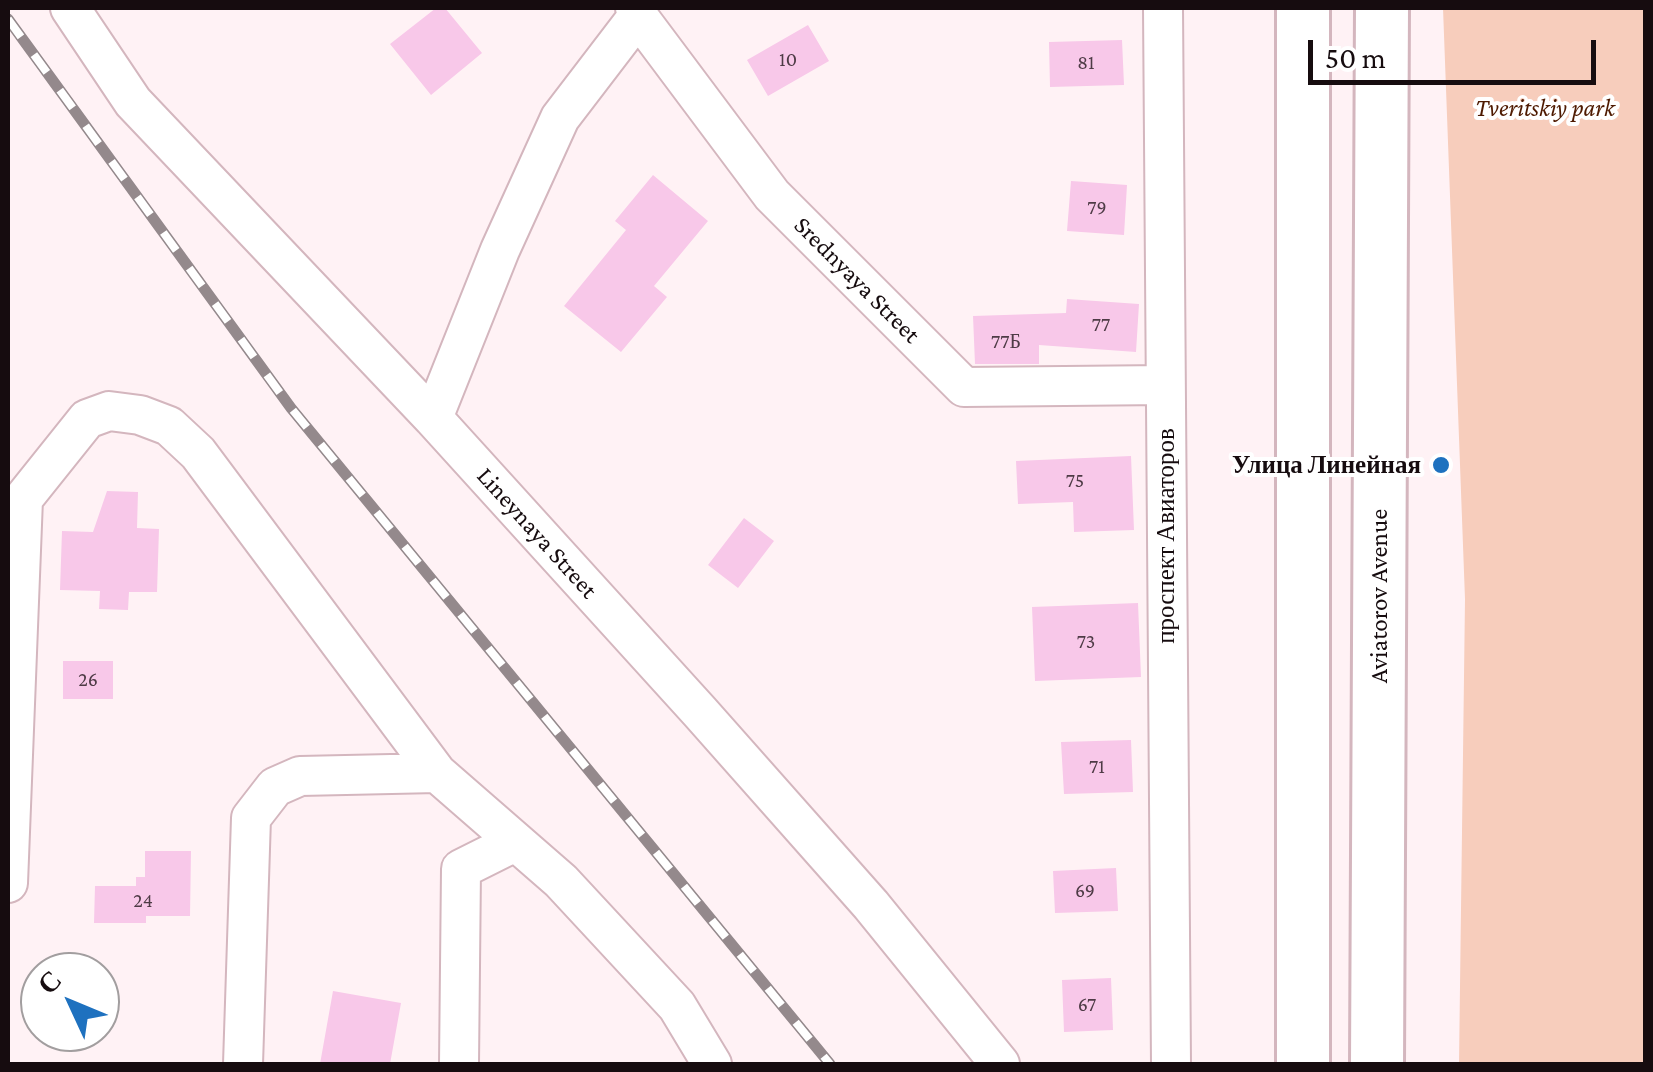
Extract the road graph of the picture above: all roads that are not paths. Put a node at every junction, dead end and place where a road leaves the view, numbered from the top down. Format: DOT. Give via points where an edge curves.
graph roads {
  1 [pos="70,8"];
  2 [pos="1162,8"];
  3 [pos="1303,8"];
  4 [pos="1382,8"];
  5 [pos="636,12"];
  6 [pos="1165,385"];
  7 [pos="433,418"];
  8 [pos="438,774"];
  9 [pos="515,842"];
  10 [pos="8,882"];
  11 [pos="677,1006"];
  12 [pos="243,1064"];
  13 [pos="459,1064"];
  14 [pos="680,1064"];
  15 [pos="712,1064"];
  16 [pos="1000,1064"];
  17 [pos="1171,1064"];
  18 [pos="1303,1064"];
  19 [pos="1377,1064"];
  1 -- 7 [label="street, Lineynaya Street" via="133,102"];
  2 -- 6 [label="street, проспект Авиаторов"];
  3 -- 18 [label="main road"];
  4 -- 19 [label="main road, Aviatorov Avenue"];
  5 -- 6 [label="street, Srednyaya Street" via="772,195 964,387"];
  5 -- 7 [label="street" via="560,118"];
  6 -- 17 [label="street, проспект Авиаторов"];
  7 -- 16 [label="street, Lineynaya Street" via="871,905"];
  8 -- 9 [label="street"];
  8 -- 10 [label="street" via="198,453 169,426 108,411 86,419 24,498"];
  8 -- 12 [label="street" via="300,776 275,787 251,818"];
  9 -- 11 [label="street" via="561,881"];
  9 -- 13 [label="street" via="462,869"];
  11 -- 14 [label="street"];
  11 -- 15 [label="street"];
}
